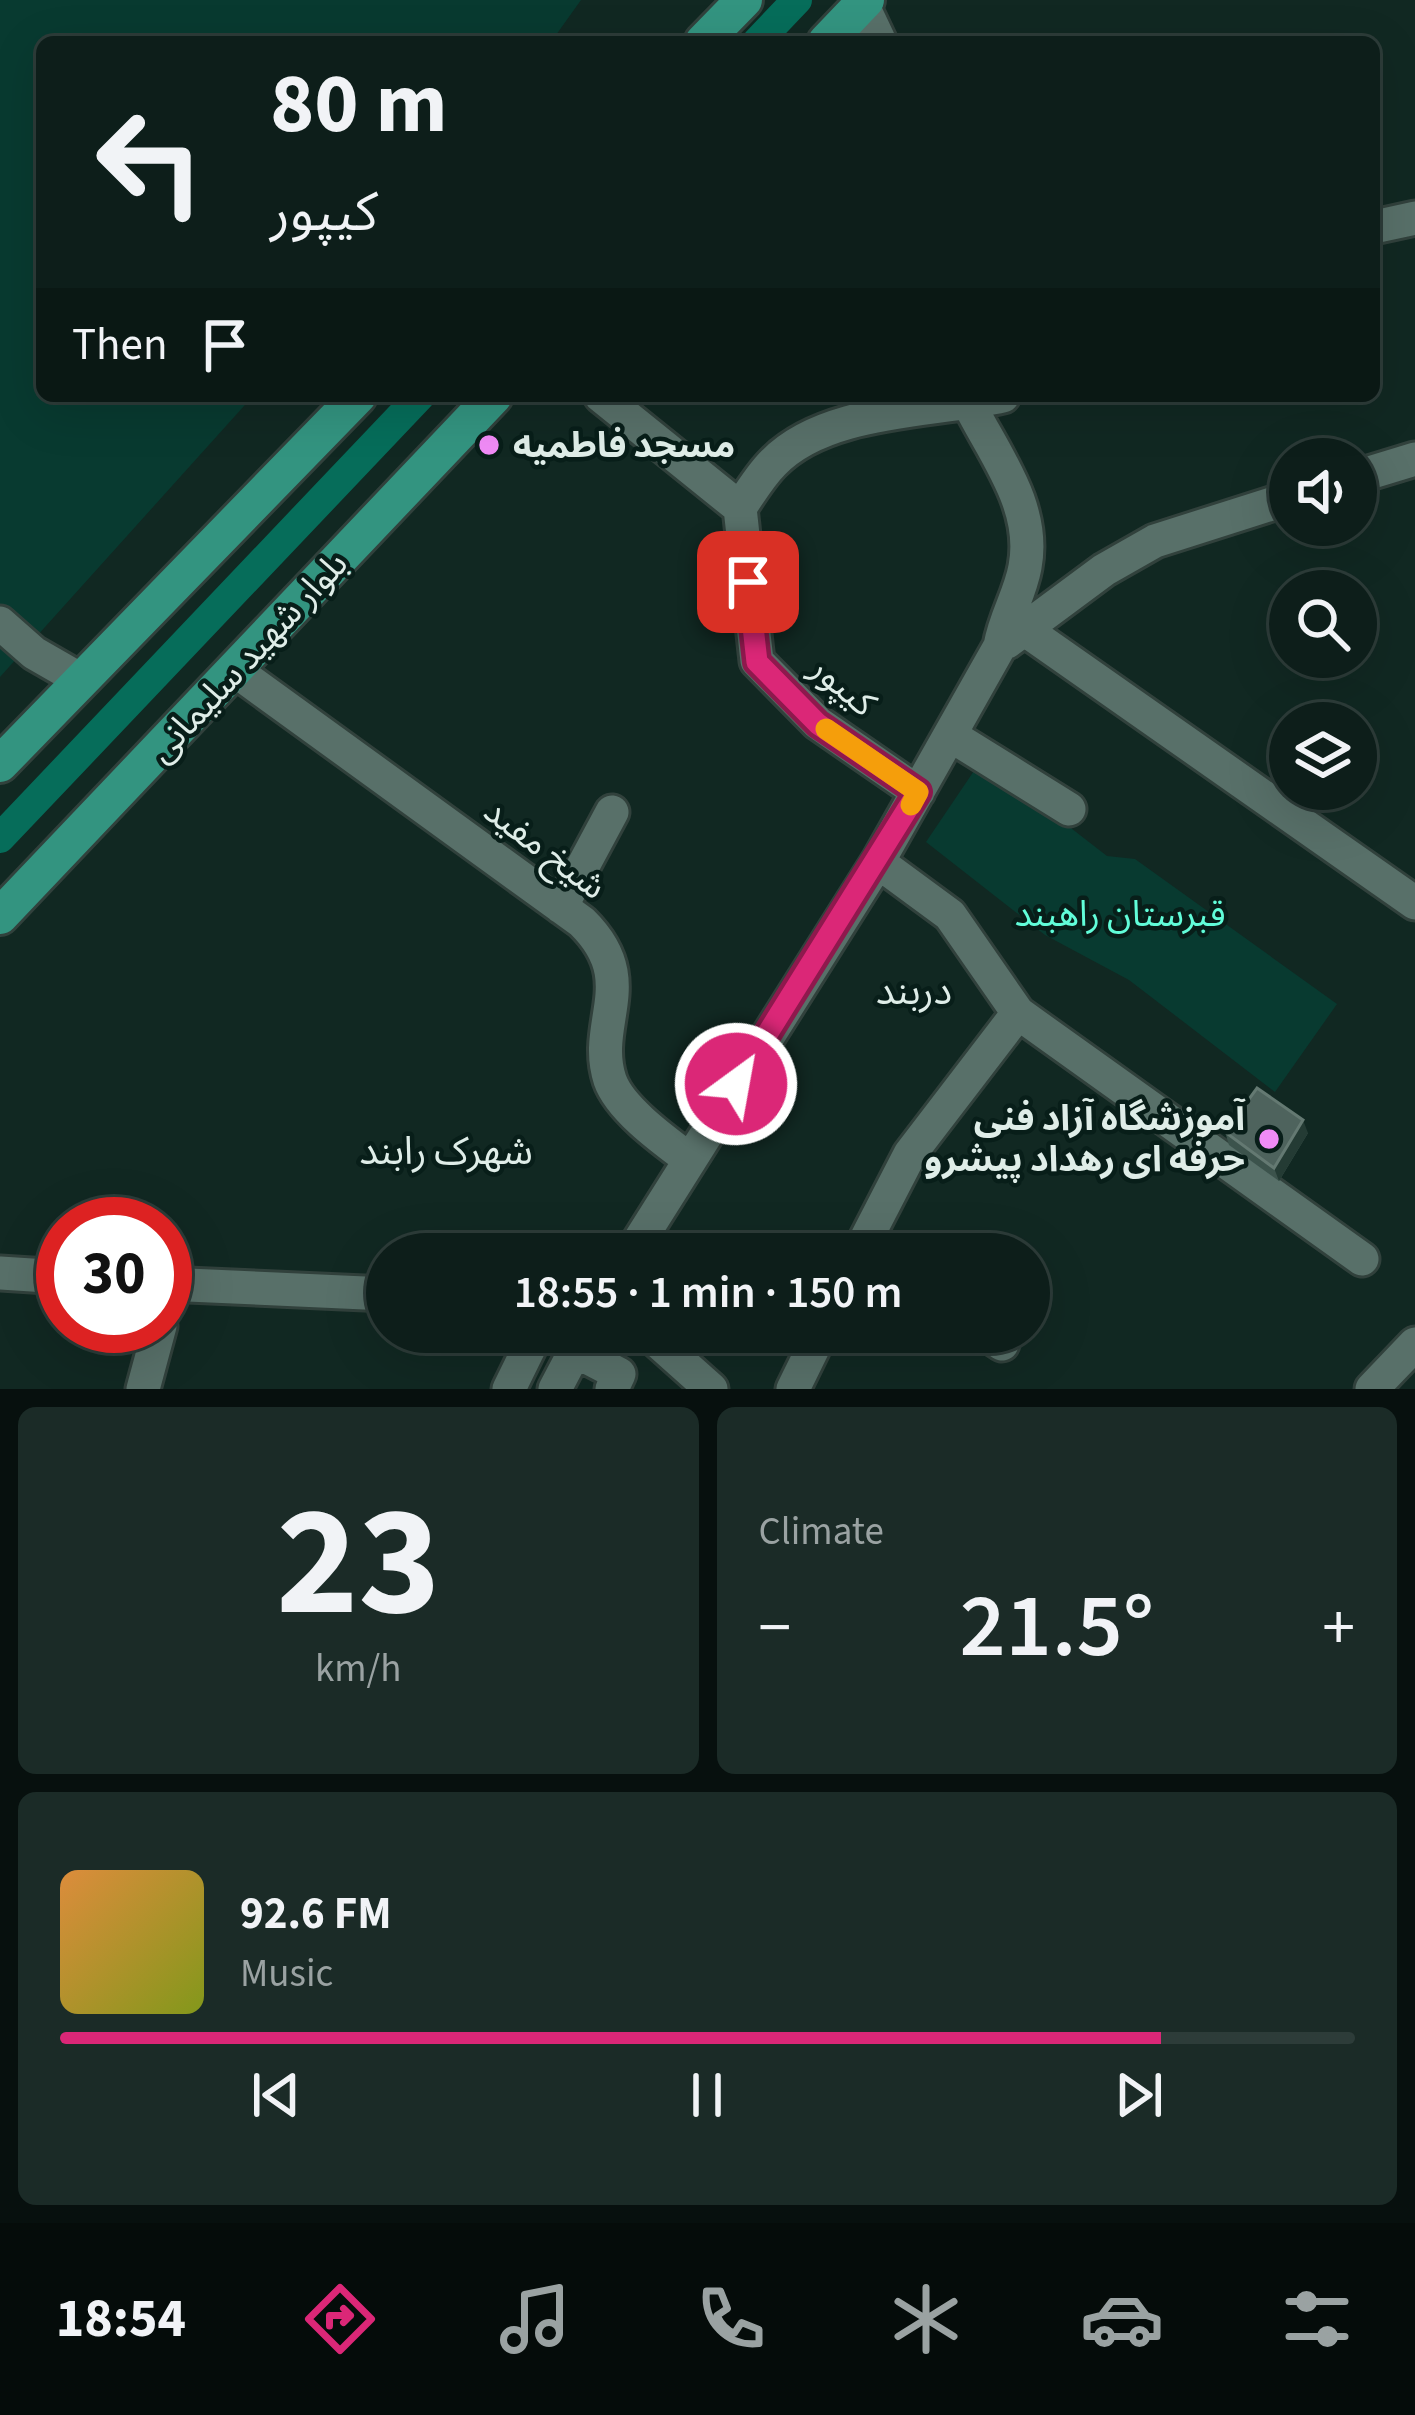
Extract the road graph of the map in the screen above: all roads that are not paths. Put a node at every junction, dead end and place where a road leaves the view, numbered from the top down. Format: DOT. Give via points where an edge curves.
graph roads {
  1 [pos="744,0"];
  2 [pos="864,2"];
  3 [pos="709,36"];
  4 [pos="832,36"];
  5 [pos="878,36"];
  6 [pos="1415,218"];
  7 [pos="1380,226"];
  8 [pos="352,402"];
  9 [pos="488,402"];
  10 [pos="608,402"];
  11 [pos="953,402"];
  12 [pos="968,402"];
  13 [pos="1415,458"];
  14 [pos="1377,470"];
  15 [pos="1269,505"];
  16 [pos="740,508"];
  17 [pos="0,623"];
  18 [pos="1012,638"];
  19 [pos="236,671"];
  20 [pos="81,680"];
  21 [pos="950,735"];
  22 [pos="0,764"];
  23 [pos="918,792"];
  24 [pos="1070,809"];
  25 [pos="612,812"];
  26 [pos="878,862"];
  27 [pos="1415,903"];
  28 [pos="561,907"];
  29 [pos="0,916"];
  30 [pos="1018,1013"];
  31 [pos="689,1159"];
  32 [pos="644,1233"];
  33 [pos="873,1233"];
  34 [pos="1362,1259"];
  35 [pos="1,1275"];
  36 [pos="36,1276"];
  37 [pos="192,1291"];
  38 [pos="366,1294"];
  39 [pos="1415,1344"];
  40 [pos="152,1353"];
  41 [pos="527,1353"];
  42 [pos="574,1353"];
  43 [pos="594,1353"];
  44 [pos="670,1353"];
  45 [pos="811,1353"];
  46 [pos="142,1389"];
  47 [pos="509,1389"];
  48 [pos="555,1389"];
  49 [pos="612,1389"];
  50 [pos="711,1389"];
  51 [pos="794,1389"];
  52 [pos="1372,1389"];
  1 -- 3 [label="main road"];
  2 -- 4 [label="main road"];
  2 -- 5 [label="street"];
  6 -- 7 [label="street"];
  8 -- 20 [label="main road"];
  9 -- 19 [label="main road, بلوار شهید سلیمانی"];
  10 -- 16 [label="street"];
  11 -- 16 [label="street" via="810,436 774,461"];
  12 -- 18 [label="street" via="1027,516 1024,574 1005,616"];
  13 -- 14 [label="street"];
  15 -- 18 [label="street" via="1154,541"];
  16 -- 23 [label="street, کیپور" via="757,662 818,724"];
  17 -- 20 [label="street"];
  18 -- 21 [label="street"];
  18 -- 27 [label="street"];
  19 -- 28 [label="street, شیخ مفید"];
  19 -- 29 [label="main road, بلوار شهید سلیمانی"];
  20 -- 22 [label="main road"];
  21 -- 23 [label="street"];
  21 -- 24 [label="street"];
  23 -- 26 [label="street"];
  25 -- 28 [label="street"];
  26 -- 30 [label="street" via="950,915"];
  26 -- 31 [label="street"];
  28 -- 31 [label="street, شیخ مفید" via="601,940 612,973 612,1086"];
  30 -- 33 [label="street" via="910,1154"];
  30 -- 34 [label="street"];
  31 -- 32 [label="street"];
  35 -- 36 [label="street"];
  37 -- 38 [label="street"];
  39 -- 52 [label="street"];
  40 -- 46 [label="street"];
  41 -- 47 [label="street"];
  42 -- 48 [label="street"];
  43 -- 49 [label="street" via="619,1374"];
  44 -- 50 [label="street"];
  45 -- 51 [label="street"];
}
